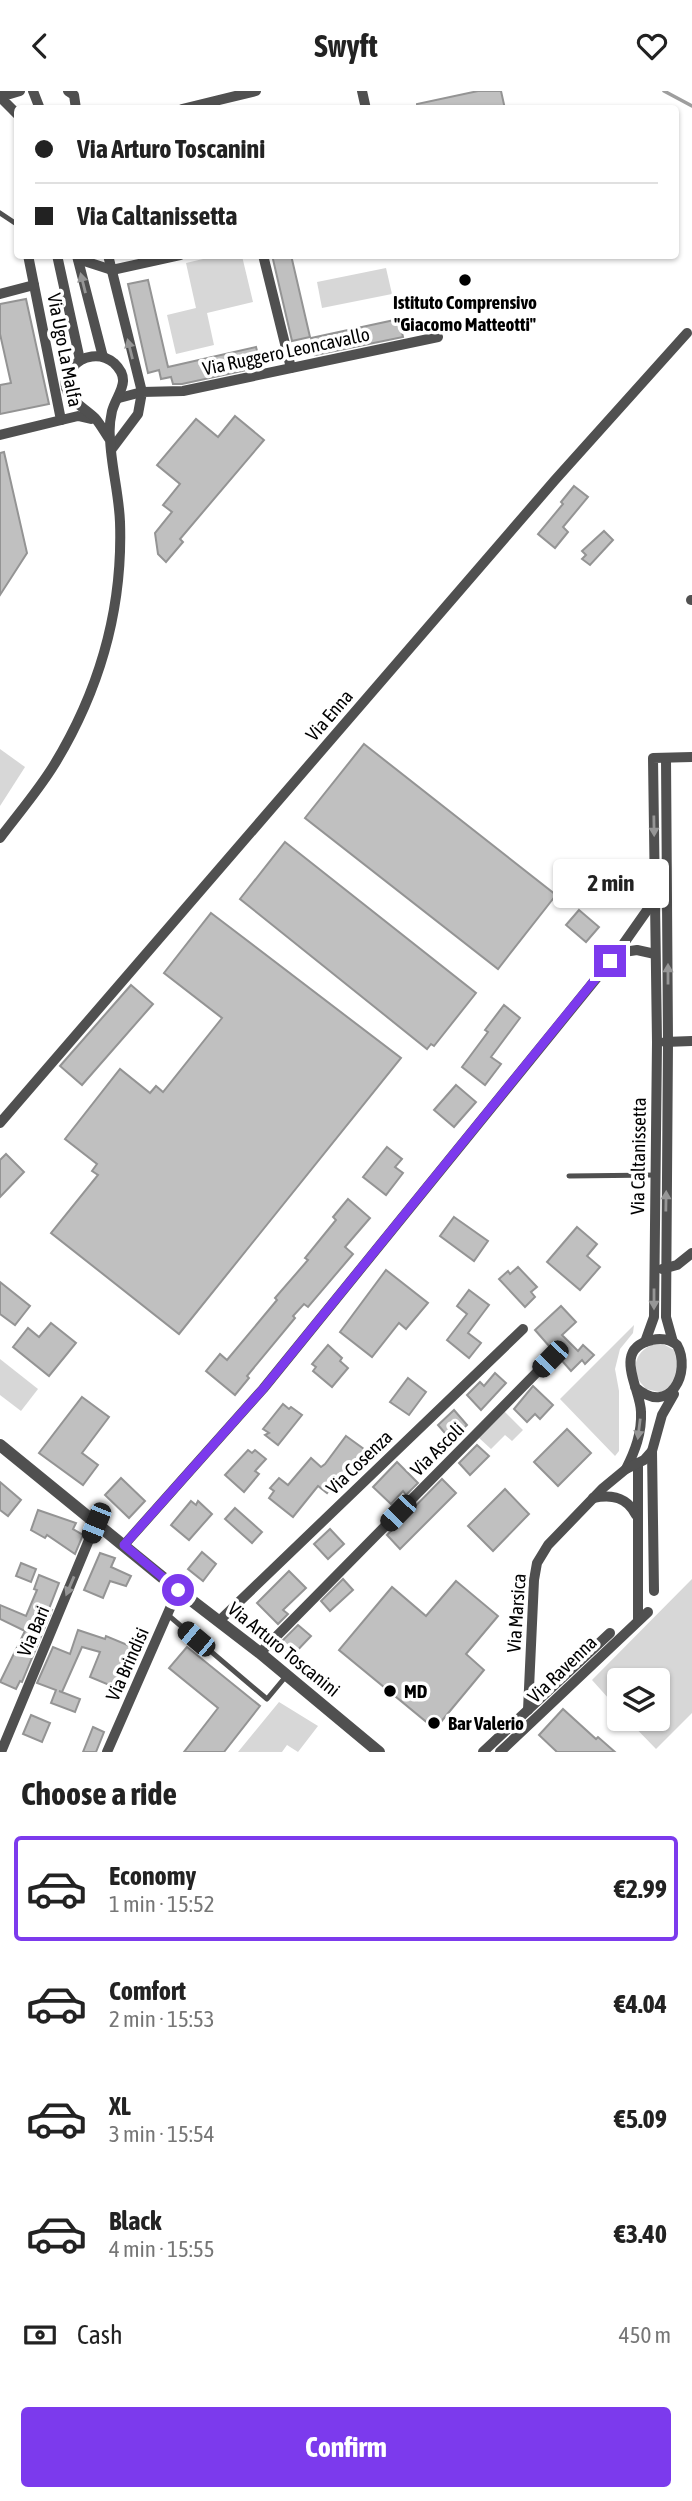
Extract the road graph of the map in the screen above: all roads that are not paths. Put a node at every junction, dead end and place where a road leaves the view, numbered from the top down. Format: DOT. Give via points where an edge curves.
graph roads {
  1 [pos="20,91"];
  2 [pos="256,91"];
  3 [pos="0,95"];
  4 [pos="225,104"];
  5 [pos="14,111"];
  6 [pos="29,259"];
  7 [pos="58,259"];
  8 [pos="78,259"];
  9 [pos="83,259"];
  10 [pos="109,259"];
  11 [pos="162,259"];
  12 [pos="264,259"];
  13 [pos="112,270"];
  14 [pos="34,285"];
  15 [pos="0,293"];
  16 [pos="687,333"];
  17 [pos="438,337"];
  18 [pos="103,357"];
  19 [pos="80,360"];
  20 [pos="291,368"];
  21 [pos="142,392"];
  22 [pos="117,401"];
  23 [pos="80,408"];
  24 [pos="65,419"];
  25 [pos="101,427"];
  26 [pos="0,435"];
  27 [pos="111,445"];
  28 [pos="692,757"];
  29 [pos="666,758"];
  30 [pos="0,838"];
  31 [pos="655,899"];
  32 [pos="617,953"];
  33 [pos="655,954"];
  34 [pos="692,1041"];
  35 [pos="657,1042"];
  36 [pos="668,1042"];
  37 [pos="0,1123"];
  38 [pos="655,1175"];
  39 [pos="666,1175"];
  40 [pos="569,1176"];
  41 [pos="692,1253"];
  42 [pos="665,1268"];
  43 [pos="654,1271"];
  44 [pos="523,1329"];
  45 [pos="645,1342"];
  46 [pos="673,1342"];
  47 [pos="550,1359"];
  48 [pos="691,1369"];
  49 [pos="635,1387"];
  50 [pos="674,1394"];
  51 [pos="0,1445"];
  52 [pos="652,1451"];
  53 [pos="638,1463"];
  54 [pos="626,1469"];
  55 [pos="592,1498"];
  56 [pos="638,1518"];
  57 [pos="96,1523"];
  58 [pos="124,1545"];
  59 [pos="638,1566"];
  60 [pos="654,1566"];
  61 [pos="178,1590"];
  62 [pos="654,1591"];
  63 [pos="648,1612"];
  64 [pos="167,1615"];
  65 [pos="638,1620"];
  66 [pos="219,1621"];
  67 [pos="610,1633"];
  68 [pos="260,1653"];
  69 [pos="287,1675"];
  70 [pos="528,1710"];
  71 [pos="371,1749"];
  72 [pos="1,1752"];
  73 [pos="107,1752"];
  74 [pos="482,1752"];
  75 [pos="500,1752"];
  1 -- 3 [label="street"];
  2 -- 4 [label="street"];
  3 -- 5 [label="street"];
  6 -- 14 [label="street, Via Ugo La Malfa"];
  7 -- 19 [label="street, Via Ugo La Malfa"];
  18 -- 8 [label="street, Via Ugo La Malfa, one-way"];
  9 -- 13 [label="street"];
  10 -- 13 [label="street"];
  11 -- 13 [label="street"];
  12 -- 20 [label="street"];
  21 -- 13 [label="street, one-way"];
  14 -- 15 [label="street"];
  14 -- 24 [label="street, Via Ugo La Malfa"];
  16 -- 37 [label="street, Via Enna" via="538,499"];
  17 -- 20 [label="street, Via Ruggero Leoncavallo"];
  18 -- 19 [label="street, Via Ugo La Malfa"];
  18 -- 22 [label="street, Via Ugo La Malfa" via="121,374"];
  19 -- 23 [label="street, Via Ugo La Malfa" via="66,382"];
  20 -- 21 [label="street, Via Ruggero Leoncavallo" via="183,391"];
  21 -- 22 [label="street, Via Ugo La Malfa"];
  21 -- 27 [label="street" via="136,419"];
  22 -- 23 [label="street, Via Ugo La Malfa" via="101,412"];
  22 -- 27 [label="street, Via Ugo La Malfa"];
  23 -- 24 [label="street"];
  23 -- 25 [label="street, Via Ugo La Malfa"];
  24 -- 25 [label="street" via="84,417"];
  24 -- 26 [label="street"];
  25 -- 27 [label="street, Via Ugo La Malfa"];
  27 -- 30 [label="street, Via Ugo La Malfa" via="120,552 116,611 108,643 83,710 54,766"];
  28 -- 29 [label="street, Via Caltanissetta"];
  29 -- 31 [label="street, Via Caltanissetta, one-way" via="653,758"];
  36 -- 29 [label="street, Via Caltanissetta, one-way"];
  31 -- 32 [label="street"];
  31 -- 33 [label="street, Via Caltanissetta"];
  32 -- 33 [label="street" via="637,950"];
  32 -- 58 [label="street" via="263,1389"];
  33 -- 35 [label="street, Via Caltanissetta"];
  34 -- 36 [label="street"];
  35 -- 36 [label="street"];
  35 -- 38 [label="street, Via Caltanissetta"];
  36 -- 39 [label="street, Via Caltanissetta"];
  38 -- 39 [label="lane"];
  38 -- 40 [label="lane"];
  38 -- 43 [label="street, Via Caltanissetta"];
  42 -- 39 [label="street, Via Caltanissetta, one-way"];
  41 -- 42 [label="street"];
  42 -- 43 [label="street"];
  42 -- 46 [label="street, Via Caltanissetta" via="666,1323"];
  43 -- 45 [label="street, Via Caltanissetta, one-way" via="654,1317"];
  44 -- 66 [label="street, Via Cosenza"];
  45 -- 46 [label="street"];
  45 -- 49 [label="street" via="631,1357 630,1377"];
  46 -- 48 [label="street" via="685,1353"];
  47 -- 68 [label="street, Via Ascoli"];
  48 -- 50 [label="street"];
  49 -- 50 [label="street" via="653,1398"];
  49 -- 54 [label="street, Via Marsica, one-way" via="640,1430"];
  50 -- 52 [label="street" via="662,1415"];
  51 -- 57 [label="street, Via Arturo Toscanini"];
  52 -- 53 [label="street, Via Marsica"];
  52 -- 60 [label="street"];
  53 -- 54 [label="street, Via Marsica"];
  53 -- 56 [label="street"];
  54 -- 55 [label="street, Via Marsica"];
  55 -- 56 [label="street" via="625,1501"];
  55 -- 70 [label="street, Via Marsica" via="537,1563"];
  56 -- 59 [label="street"];
  57 -- 58 [label="street, Via Arturo Toscanini"];
  57 -- 72 [label="street, Via Bari, one-way"];
  58 -- 61 [label="street, Via Arturo Toscanini"];
  59 -- 60 [label="street"];
  59 -- 65 [label="street"];
  60 -- 62 [label="street"];
  61 -- 64 [label="street, Via Brindisi"];
  61 -- 66 [label="street, Via Arturo Toscanini"];
  63 -- 65 [label="street, Via Ravenna"];
  64 -- 69 [label="lane" via="267,1699"];
  64 -- 73 [label="street, Via Brindisi"];
  65 -- 75 [label="street, Via Ravenna"];
  66 -- 68 [label="street, Via Arturo Toscanini"];
  67 -- 70 [label="street"];
  68 -- 69 [label="street, Via Arturo Toscanini"];
  69 -- 71 [label="street, Via Arturo Toscanini"];
  70 -- 74 [label="street"];
}
